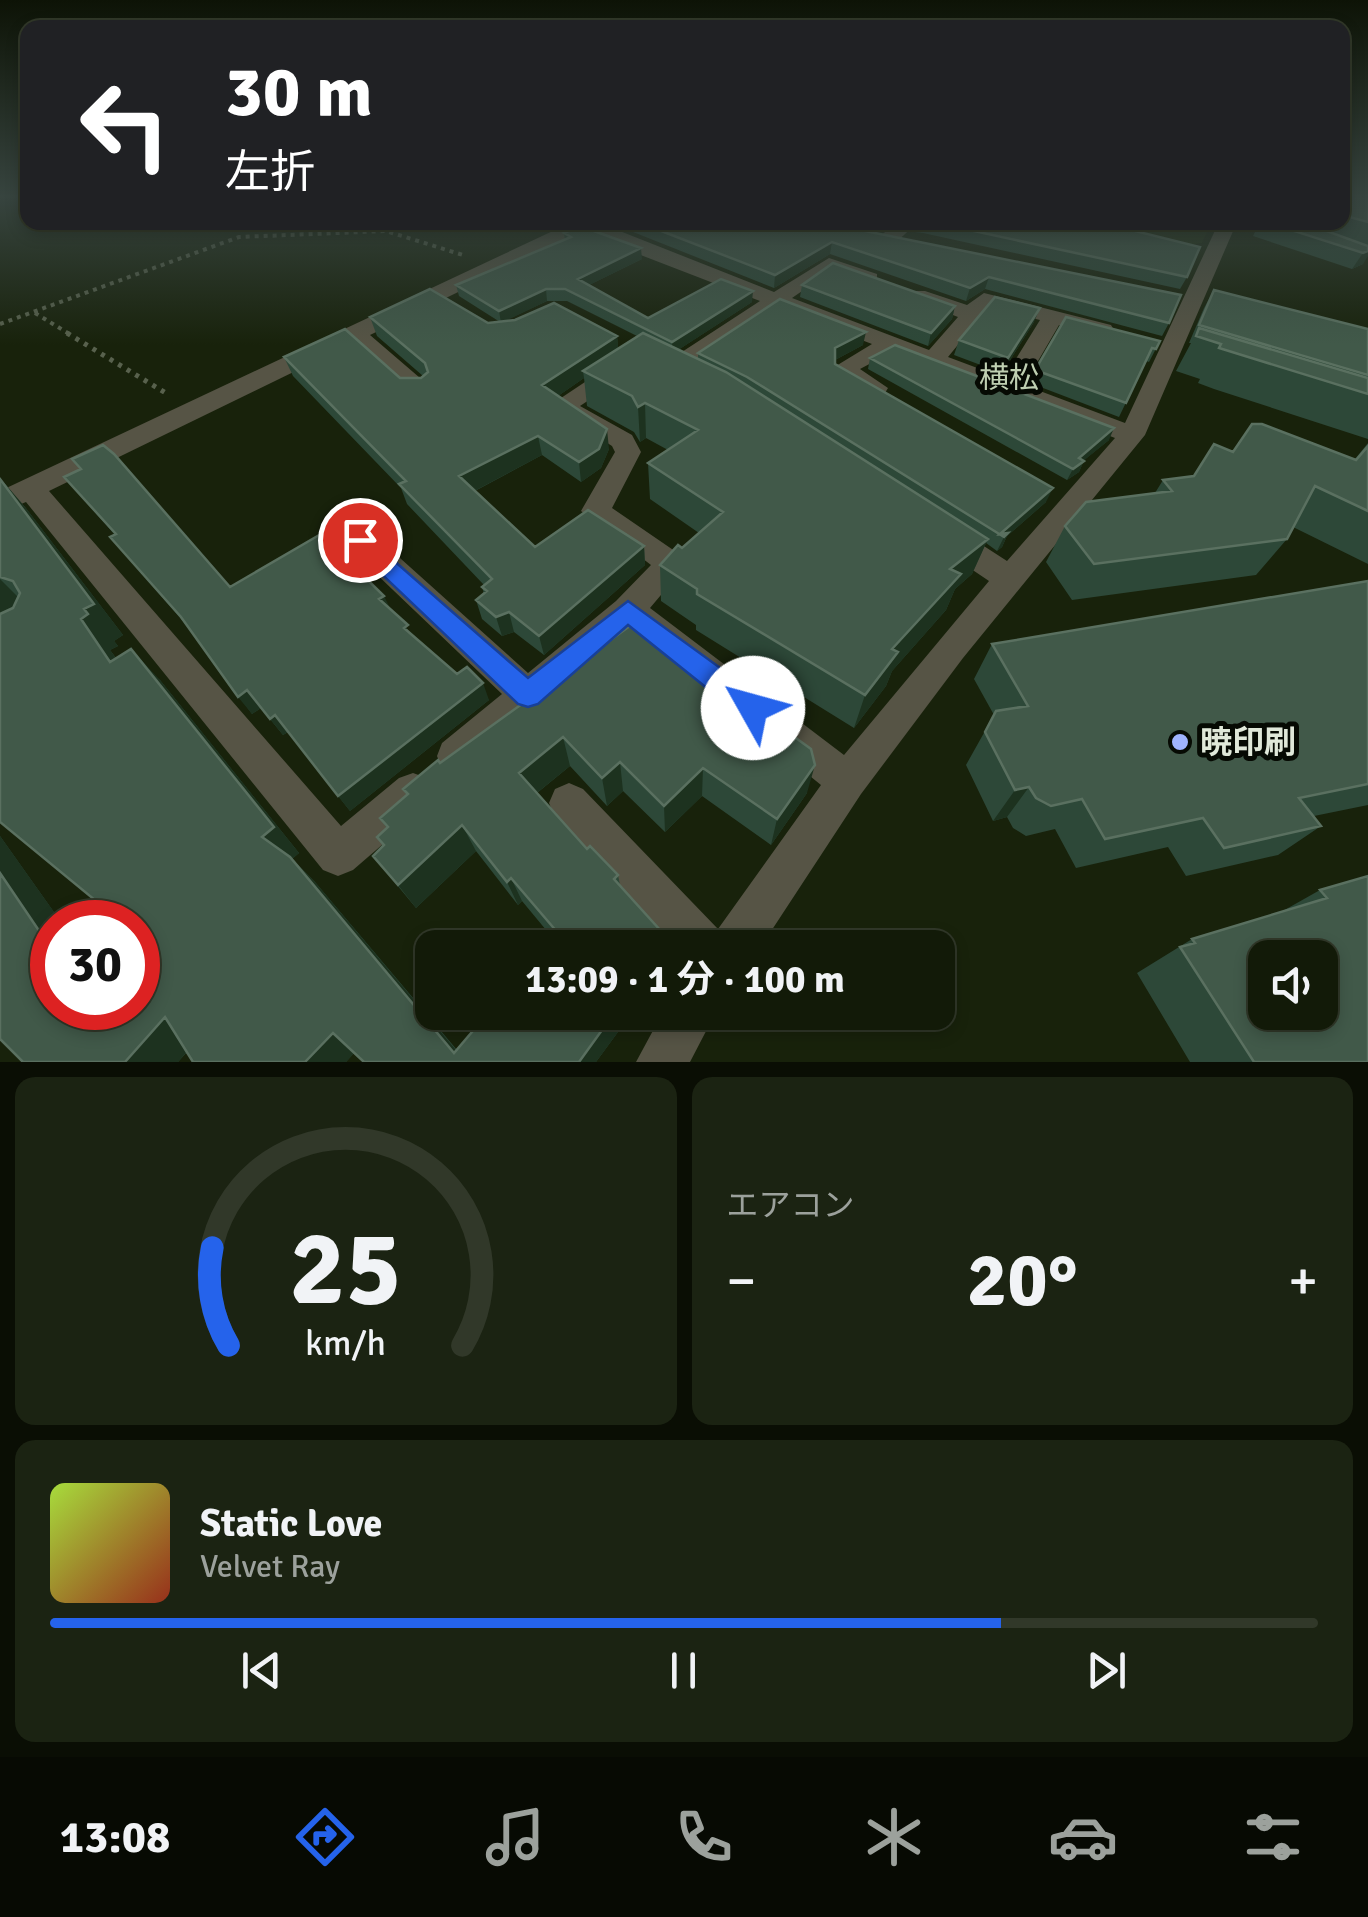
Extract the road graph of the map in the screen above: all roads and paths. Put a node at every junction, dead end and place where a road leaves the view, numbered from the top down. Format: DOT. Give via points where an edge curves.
graph roads {
  1 [pos="215,246"];
  2 [pos="438,246"];
  3 [pos="541,246"];
  4 [pos="641,246"];
  5 [pos="914,246"];
  6 [pos="917,246"];
  7 [pos="1207,246"];
  8 [pos="728,252"];
  9 [pos="496,268"];
  10 [pos="701,269"];
  11 [pos="778,297"];
  12 [pos="34,312"];
  13 [pos="971,314"];
  14 [pos="1052,316"];
  15 [pos="0,324"];
  16 [pos="354,333"];
  17 [pos="1119,334"];
  18 [pos="891,342"];
  19 [pos="934,360"];
  20 [pos="673,368"];
  21 [pos="1010,388"];
  22 [pos="418,389"];
  23 [pos="720,392"];
  24 [pos="893,397"];
  25 [pos="191,410"];
  26 [pos="1132,434"];
  27 [pos="15,496"];
  28 [pos="928,525"];
  29 [pos="360,540"];
  30 [pos="1009,578"];
  31 [pos="628,610"];
  32 [pos="528,695"];
  33 [pos="846,781"];
  34 [pos="569,802"];
  35 [pos="687,930"];
  36 [pos="745,930"];
  37 [pos="680,1030"];
  38 [pos="660,1062"];
  1 -- 12 [label="path"];
  2 -- 9 [label="path"];
  3 -- 9 [label="street"];
  4 -- 10 [label="street"];
  5 -- 6 [label="street"];
  7 -- 26 [label="street" via="1180,298 1169,349"];
  8 -- 10 [label="street"];
  9 -- 16 [label="street" via="447,302"];
  10 -- 11 [label="street"];
  11 -- 13 [label="street" via="829,264"];
  11 -- 18 [label="street"];
  11 -- 20 [label="street"];
  12 -- 15 [label="path"];
  12 -- 25 [label="path"];
  13 -- 14 [label="street" via="984,299"];
  13 -- 19 [label="street"];
  14 -- 17 [label="street"];
  14 -- 21 [label="street"];
  16 -- 22 [label="street"];
  16 -- 25 [label="street"];
  18 -- 19 [label="street"];
  18 -- 24 [label="street" via="843,369"];
  19 -- 21 [label="street"];
  20 -- 23 [label="street"];
  20 -- 31 [label="street" via="643,354 562,406 623,441 628,452 596,511 671,564"];
  21 -- 26 [label="street"];
  25 -- 27 [label="street"];
  26 -- 30 [label="street" via="1066,498"];
  27 -- 32 [label="street" via="338,855"];
  28 -- 30 [label="street"];
  29 -- 32 [label="street"];
  30 -- 33 [label="street"];
  31 -- 32 [label="street"];
  31 -- 33 [label="street"];
  33 -- 36 [label="street"];
  34 -- 35 [label="street"];
  37 -- 38 [label="street"];
}
